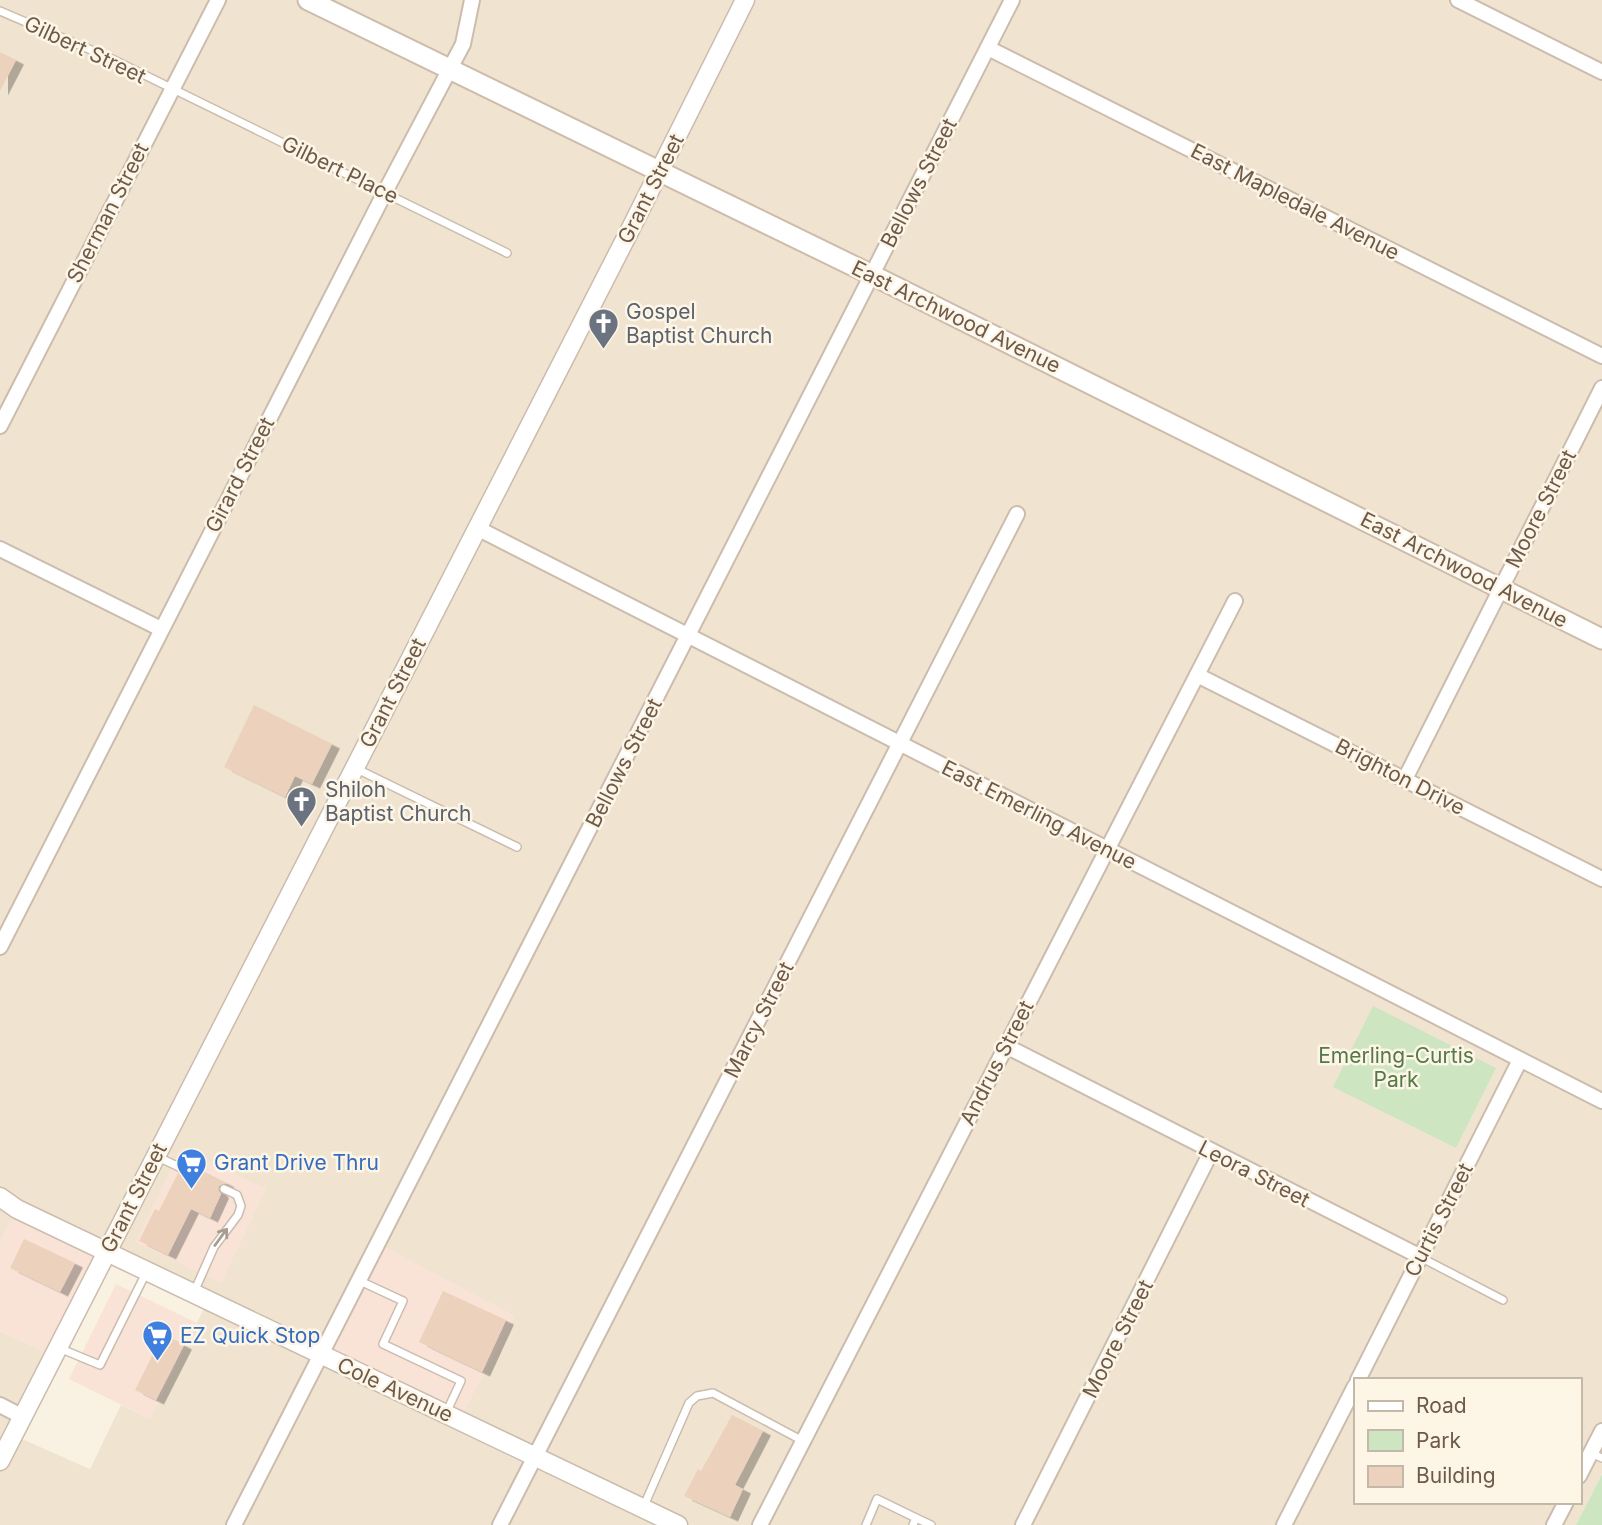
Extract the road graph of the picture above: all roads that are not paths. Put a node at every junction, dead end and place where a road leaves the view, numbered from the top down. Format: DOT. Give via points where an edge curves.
graph roads {
  1 [pos="218,0"];
  2 [pos="308,0"];
  3 [pos="472,0"];
  4 [pos="745,0"];
  5 [pos="1012,0"];
  6 [pos="1458,0"];
  7 [pos="0,11"];
  8 [pos="988,48"];
  9 [pos="452,69"];
  10 [pos="1602,72"];
  11 [pos="171,90"];
  12 [pos="659,172"];
  13 [pos="385,192"];
  14 [pos="507,253"];
  15 [pos="872,275"];
  16 [pos="1602,356"];
  17 [pos="1602,388"];
  18 [pos="0,426"];
  19 [pos="1017,514"];
  20 [pos="477,528"];
  21 [pos="0,549"];
  22 [pos="1501,588"];
  23 [pos="1235,601"];
  24 [pos="161,629"];
  25 [pos="689,635"];
  26 [pos="1602,639"];
  27 [pos="1197,675"];
  28 [pos="901,745"];
  29 [pos="355,767"];
  30 [pos="1405,779"];
  31 [pos="517,847"];
  32 [pos="1107,850"];
  33 [pos="1602,879"];
  34 [pos="0,947"];
  35 [pos="1006,1046"];
  36 [pos="1520,1060"];
  37 [pos="1602,1101"];
  38 [pos="1211,1152"];
  39 [pos="155,1156"];
  40 [pos="181,1168"];
  41 [pos="224,1189"];
  42 [pos="0,1197"];
  43 [pos="106,1251"];
  44 [pos="1419,1256"];
  45 [pos="148,1271"];
  46 [pos="360,1281"];
  47 [pos="194,1292"];
  48 [pos="1503,1300"];
  49 [pos="58,1347"];
  50 [pos="321,1355"];
  51 [pos="1359,1378"];
  52 [pos="1354,1388"];
  53 [pos="0,1405"];
  54 [pos="446,1413"];
  55 [pos="23,1417"];
  56 [pos="1602,1431"];
  57 [pos="803,1441"];
  58 [pos="534,1456"];
  59 [pos="1596,1456"];
  60 [pos="0,1461"];
  61 [pos="1581,1474"];
  62 [pos="1565,1504"];
  63 [pos="643,1508"];
  64 [pos="915,1521"];
  65 [pos="234,1525"];
  66 [pos="500,1525"];
  67 [pos="678,1525"];
  68 [pos="760,1525"];
  69 [pos="866,1525"];
  70 [pos="931,1525"];
  71 [pos="1023,1525"];
  72 [pos="1284,1525"];
  73 [pos="1554,1525"];
  1 -- 11 [label="street, Sherman Street"];
  2 -- 9 [label="main road, East Archwood Avenue"];
  3 -- 9 [label="street, Girard Street" via="463,44"];
  4 -- 12 [label="street, Grant Street"];
  5 -- 8 [label="street, Bellows Street"];
  6 -- 10 [label="street"];
  7 -- 11 [label="lane, Gilbert Street"];
  8 -- 15 [label="street, Bellows Street"];
  8 -- 16 [label="street, East Mapledale Avenue"];
  9 -- 12 [label="main road, East Archwood Avenue"];
  9 -- 13 [label="street, Girard Street"];
  11 -- 13 [label="lane, Gilbert Place"];
  11 -- 18 [label="street, Sherman Street"];
  12 -- 15 [label="main road, East Archwood Avenue"];
  12 -- 20 [label="street, Grant Street"];
  13 -- 14 [label="lane, Gilbert Place"];
  13 -- 24 [label="street, Girard Street"];
  15 -- 22 [label="main road, East Archwood Avenue"];
  15 -- 25 [label="street, Bellows Street"];
  17 -- 22 [label="street, Moore Street"];
  19 -- 28 [label="street, Marcy Street"];
  20 -- 25 [label="street, East Emerling Avenue"];
  20 -- 29 [label="street, Grant Street"];
  21 -- 24 [label="street"];
  22 -- 26 [label="main road, East Archwood Avenue"];
  22 -- 30 [label="street, Moore Street"];
  23 -- 27 [label="street, Andrus Street"];
  24 -- 34 [label="street, Girard Street"];
  25 -- 28 [label="street, East Emerling Avenue"];
  25 -- 46 [label="street, Bellows Street"];
  27 -- 30 [label="street, Brighton Drive"];
  27 -- 32 [label="street, Andrus Street"];
  28 -- 32 [label="street, East Emerling Avenue"];
  28 -- 58 [label="street, Marcy Street"];
  29 -- 31 [label="lane"];
  29 -- 39 [label="street, Grant Street"];
  30 -- 33 [label="street, Brighton Drive"];
  32 -- 35 [label="street, Andrus Street"];
  32 -- 36 [label="street, East Emerling Avenue"];
  35 -- 38 [label="street, Leora Street"];
  35 -- 57 [label="street, Andrus Street"];
  36 -- 37 [label="street, East Emerling Avenue"];
  36 -- 44 [label="street, Curtis Street"];
  38 -- 44 [label="street, Leora Street"];
  38 -- 71 [label="street, Moore Street"];
  39 -- 40 [label="lane"];
  39 -- 43 [label="street, Grant Street"];
  47 -- 41 [label="lane, one-way" via="214,1247 241,1206 237,1195"];
  42 -- 43 [label="street, Cole Avenue"];
  43 -- 45 [label="street, Cole Avenue"];
  43 -- 49 [label="street, Grant Street"];
  44 -- 48 [label="lane, Leora Street"];
  44 -- 51 [label="street, Curtis Street"];
  45 -- 47 [label="street, Cole Avenue"];
  45 -- 49 [label="lane" via="100,1365"];
  46 -- 50 [label="street, Bellows Street"];
  46 -- 54 [label="lane" via="403,1301 383,1344 461,1381"];
  47 -- 50 [label="street, Cole Avenue"];
  49 -- 55 [label="street, Grant Street"];
  50 -- 54 [label="street, Cole Avenue"];
  50 -- 65 [label="street, Bellows Street"];
  52 -- 72 [label="street"];
  53 -- 55 [label="street"];
  54 -- 58 [label="street, Cole Avenue"];
  55 -- 60 [label="street, Grant Street"];
  56 -- 59 [label="street"];
  57 -- 63 [label="lane" via="713,1393 697,1396 689,1403"];
  57 -- 68 [label="street, Andrus Street"];
  58 -- 63 [label="street, Cole Avenue"];
  58 -- 66 [label="street, Marcy Street"];
  59 -- 61 [label="street"];
  62 -- 73 [label="street"];
  63 -- 67 [label="street, Cole Avenue"];
  64 -- 69 [label="lane" via="877,1499"];
  64 -- 70 [label="lane"];
}
